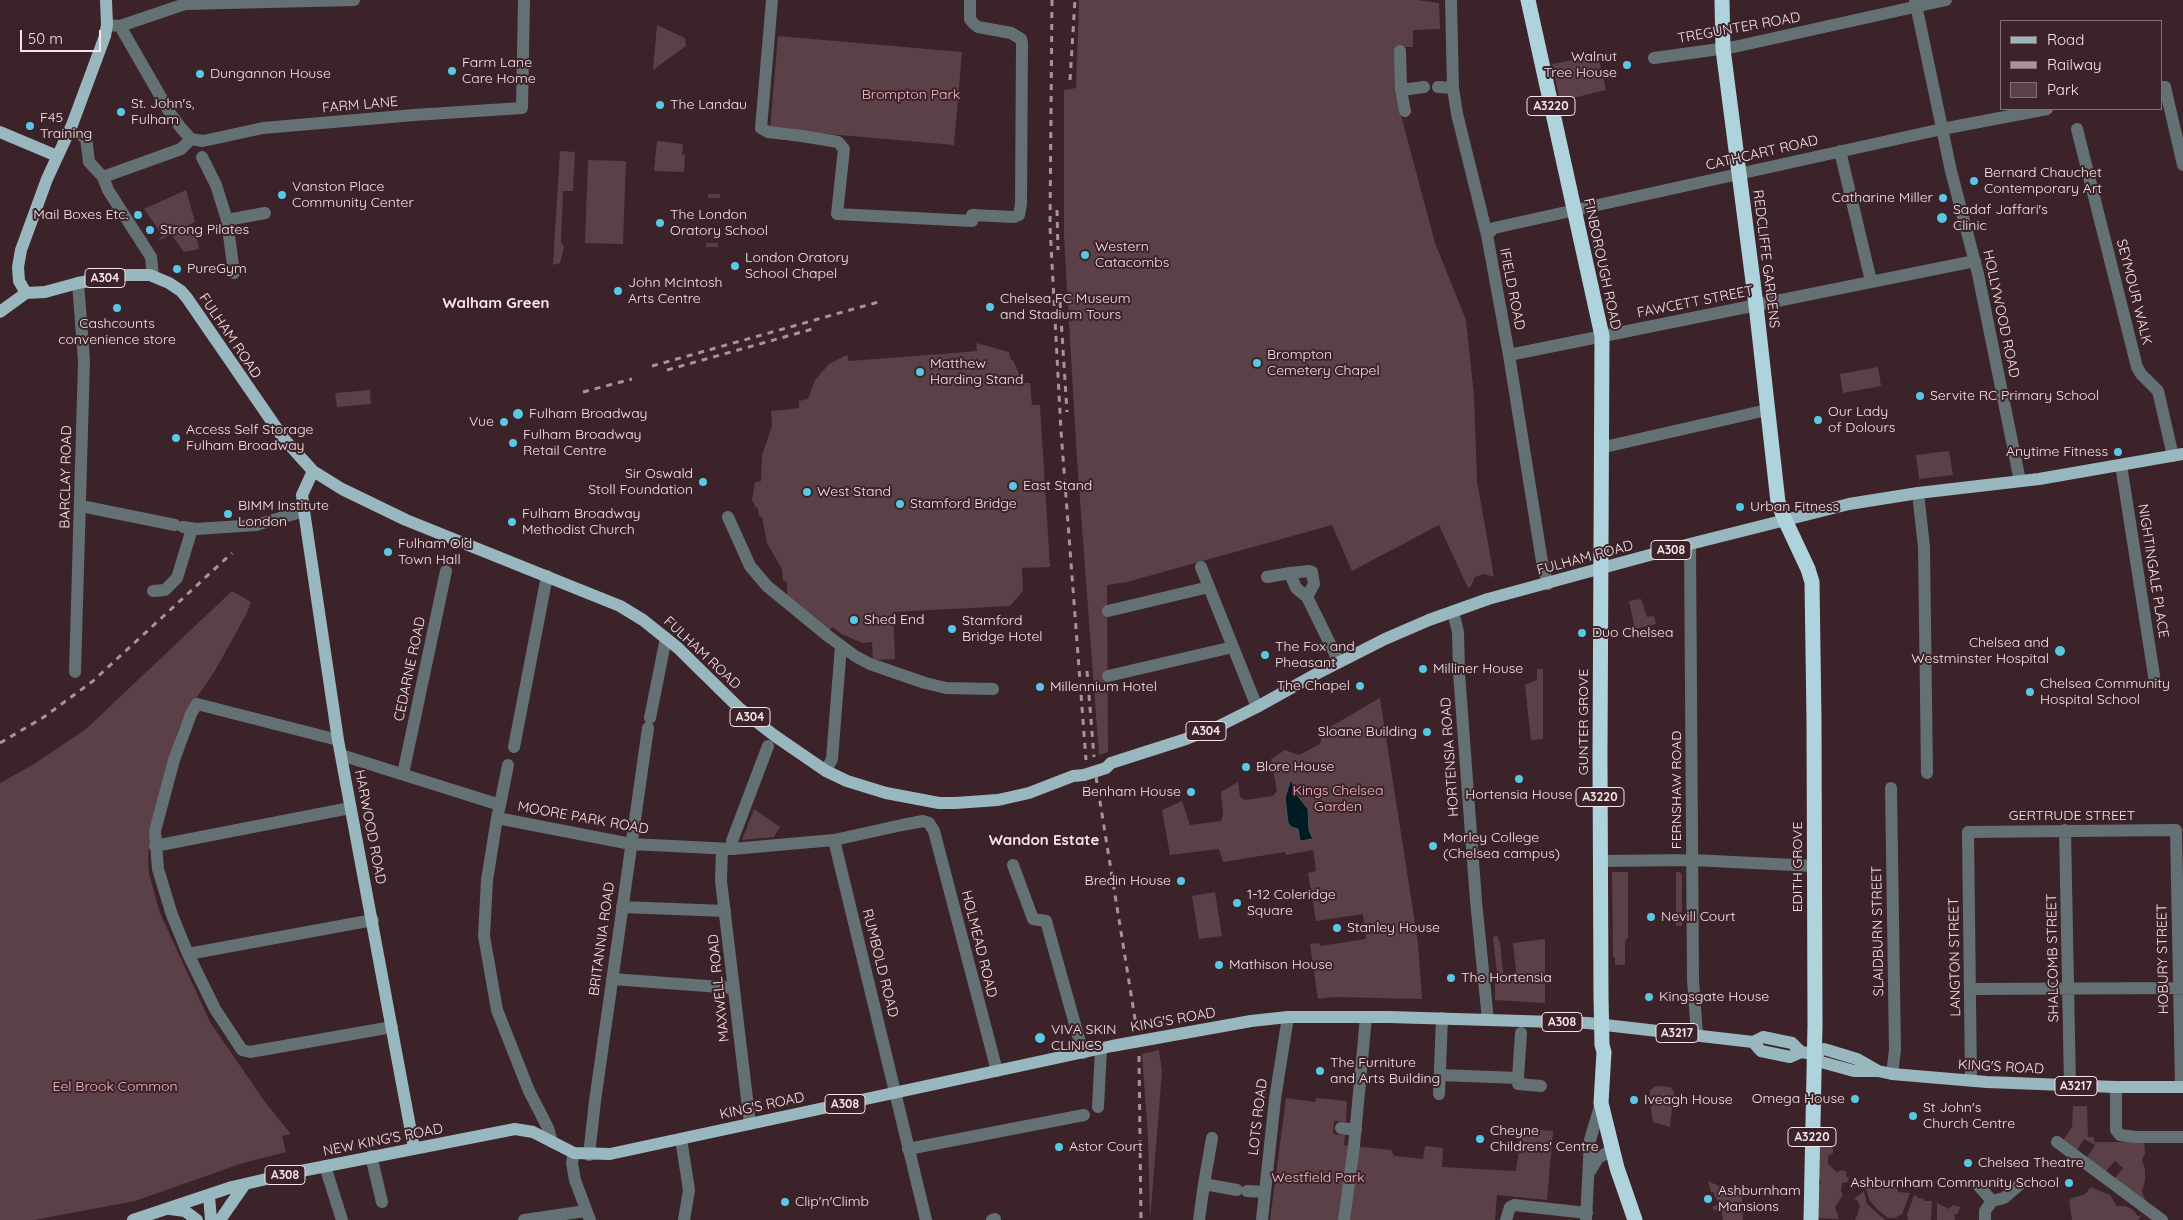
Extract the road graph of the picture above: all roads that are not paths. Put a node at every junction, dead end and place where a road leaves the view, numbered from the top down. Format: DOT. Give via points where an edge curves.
graph roads {
  1 [pos="106,0"];
  2 [pos="354,0"];
  3 [pos="524,0"];
  4 [pos="772,0"];
  5 [pos="970,0"];
  6 [pos="1451,0"];
  7 [pos="1528,0"];
  8 [pos="1722,0"];
  9 [pos="1946,0"];
  10 [pos="1916,3"];
  11 [pos="114,25"];
  12 [pos="1723,48"];
  13 [pos="1400,50"];
  14 [pos="1654,58"];
  15 [pos="1424,87"];
  16 [pos="1438,87"];
  17 [pos="2163,87"];
  18 [pos="1453,88"];
  19 [pos="1401,90"];
  20 [pos="2043,110"];
  21 [pos="1405,111"];
  22 [pos="1942,129"];
  23 [pos="2077,129"];
  24 [pos="0,132"];
  25 [pos="82,136"];
  26 [pos="191,139"];
  27 [pos="1840,151"];
  28 [pos="57,156"];
  29 [pos="202,156"];
  30 [pos="2183,165"];
  31 [pos="99,173"];
  32 [pos="1738,174"];
  33 [pos="1574,212"];
  34 [pos="265,213"];
  35 [pos="227,220"];
  36 [pos="1486,235"];
  37 [pos="1975,261"];
  38 [pos="234,272"];
  39 [pos="153,276"];
  40 [pos="1872,281"];
  41 [pos="78,283"];
  42 [pos="26,293"];
  43 [pos="1756,305"];
  44 [pos="0,312"];
  45 [pos="1602,336"];
  46 [pos="1509,355"];
  47 [pos="1767,410"];
  48 [pos="1600,448"];
  49 [pos="2178,455"];
  50 [pos="2121,465"];
  51 [pos="313,471"];
  52 [pos="2020,481"];
  53 [pos="1918,493"];
  54 [pos="81,506"];
  55 [pos="304,511"];
  56 [pos="728,517"];
  57 [pos="1785,520"];
  58 [pos="183,527"];
  59 [pos="1690,544"];
  60 [pos="1201,567"];
  61 [pos="1600,570"];
  62 [pos="446,571"];
  63 [pos="1290,573"];
  64 [pos="547,576"];
  65 [pos="1267,577"];
  66 [pos="1548,584"];
  67 [pos="1209,587"];
  68 [pos="153,591"];
  69 [pos="1307,597"];
  70 [pos="1108,611"];
  71 [pos="1453,612"];
  72 [pos="666,638"];
  73 [pos="841,646"];
  74 [pos="1233,647"];
  75 [pos="1339,662"];
  76 [pos="75,672"];
  77 [pos="1108,676"];
  78 [pos="2155,682"];
  79 [pos="993,689"];
  80 [pos="1257,707"];
  81 [pos="338,740"];
  82 [pos="768,746"];
  83 [pos="514,747"];
  84 [pos="341,755"];
  85 [pos="508,765"];
  86 [pos="826,771"];
  87 [pos="1927,773"];
  88 [pos="403,774"];
  89 [pos="1891,788"];
  90 [pos="500,805"];
  91 [pos="350,808"];
  92 [pos="497,818"];
  93 [pos="931,824"];
  94 [pos="2066,830"];
  95 [pos="2176,830"];
  96 [pos="1968,832"];
  97 [pos="834,840"];
  98 [pos="631,844"];
  99 [pos="155,846"];
  100 [pos="727,849"];
  101 [pos="1693,860"];
  102 [pos="1601,861"];
  103 [pos="1013,865"];
  104 [pos="1814,866"];
  105 [pos="622,907"];
  106 [pos="726,911"];
  107 [pos="373,920"];
  108 [pos="188,954"];
  109 [pos="612,979"];
  110 [pos="734,988"];
  111 [pos="2180,988"];
  112 [pos="1971,989"];
  113 [pos="2068,989"];
  114 [pos="1288,1017"];
  115 [pos="1366,1017"];
  116 [pos="1442,1018"];
  117 [pos="1488,1020"];
  118 [pos="1602,1024"];
  119 [pos="392,1028"];
  120 [pos="1521,1033"];
  121 [pos="1697,1035"];
  122 [pos="1106,1048"];
  123 [pos="1083,1053"];
  124 [pos="1807,1053"];
  125 [pos="997,1071"];
  126 [pos="1892,1074"];
  127 [pos="1440,1075"];
  128 [pos="1518,1078"];
  129 [pos="1971,1081"];
  130 [pos="1541,1086"];
  131 [pos="2070,1086"];
  132 [pos="2116,1087"];
  133 [pos="2182,1087"];
  134 [pos="896,1093"];
  135 [pos="1439,1094"];
  136 [pos="1602,1103"];
  137 [pos="1098,1107"];
  138 [pos="1084,1115"];
  139 [pos="750,1124"];
  140 [pos="1341,1128"];
  141 [pos="1356,1130"];
  142 [pos="2183,1137"];
  143 [pos="1212,1138"];
  144 [pos="681,1139"];
  145 [pos="552,1142"];
  146 [pos="2057,1142"];
  147 [pos="414,1148"];
  148 [pos="908,1150"];
  149 [pos="1612,1150"];
  150 [pos="574,1153"];
  151 [pos="589,1155"];
  152 [pos="371,1156"];
  153 [pos="325,1166"];
  154 [pos="1588,1174"];
  155 [pos="245,1184"];
  156 [pos="1204,1184"];
  157 [pos="1978,1185"];
  158 [pos="2019,1185"];
  159 [pos="1265,1192"];
  160 [pos="209,1196"];
  161 [pos="1992,1201"];
  162 [pos="382,1202"];
  163 [pos="169,1209"];
  164 [pos="588,1215"];
  165 [pos="1586,1216"];
  166 [pos="133,1220"];
  167 [pos="197,1220"];
  168 [pos="210,1220"];
  169 [pos="220,1220"];
  170 [pos="342,1220"];
  171 [pos="524,1220"];
  172 [pos="684,1220"];
  173 [pos="926,1220"];
  174 [pos="1199,1220"];
  175 [pos="1262,1220"];
  176 [pos="1344,1220"];
  177 [pos="1506,1220"];
  178 [pos="1635,1220"];
  179 [pos="1811,1220"];
  180 [pos="1985,1220"];
  181 [pos="2162,1220"];
  1 -- 11 [label="main road"];
  2 -- 11 [label="street" via="185,4"];
  3 -- 26 [label="street, FARM LANE" via="522,108 262,128 203,141"];
  4 -- 5 [label="street" via="761,128 768,132 838,142 844,149 837,214 972,221 972,215 1014,217 1019,215 1021,204 1022,43 1011,33 974,24 970,20"];
  6 -- 18 [label="street, IFIELD ROAD"];
  7 -- 33 [label="highway, FINBOROUGH ROAD / A3220"];
  8 -- 12 [label="highway, REDCLIFFE GARDENS / A3220"];
  9 -- 10 [label="street, TREGUNTER ROAD"];
  10 -- 12 [label="street, TREGUNTER ROAD"];
  10 -- 22 [label="street, HOLLYWOOD ROAD"];
  11 -- 26 [label="street" via="170,113"];
  11 -- 28 [label="main road" via="101,48"];
  12 -- 14 [label="street, TREGUNTER ROAD"];
  12 -- 32 [label="highway, REDCLIFFE GARDENS / A3220"];
  13 -- 19 [label="street"];
  15 -- 19 [label="street"];
  16 -- 18 [label="street"];
  17 -- 30 [label="street"];
  18 -- 36 [label="street, IFIELD ROAD" via="1458,122"];
  19 -- 21 [label="street"];
  20 -- 22 [label="street, CATHCART ROAD"];
  22 -- 27 [label="street, CATHCART ROAD"];
  22 -- 37 [label="street, HOLLYWOOD ROAD"];
  23 -- 49 [label="street, SEYMOUR WALK" via="2137,367 2158,391"];
  24 -- 28 [label="main road"];
  25 -- 31 [label="street" via="86,138 89,162"];
  26 -- 31 [label="street" via="181,149"];
  27 -- 32 [label="street, CATHCART ROAD"];
  27 -- 40 [label="street"];
  28 -- 42 [label="main road" via="21,250 19,281"];
  29 -- 35 [label="street"];
  31 -- 39 [label="street" via="151,257"];
  32 -- 33 [label="street, CATHCART ROAD"];
  32 -- 43 [label="highway, REDCLIFFE GARDENS / A3220"];
  33 -- 36 [label="street, CATHCART ROAD" via="1494,228"];
  33 -- 45 [label="highway, FINBOROUGH ROAD / A3220"];
  34 -- 35 [label="street"];
  35 -- 38 [label="street"];
  36 -- 46 [label="street, IFIELD ROAD"];
  37 -- 40 [label="street, FAWCETT STREET"];
  37 -- 52 [label="street, HOLLYWOOD ROAD"];
  39 -- 41 [label="main road, FULHAM ROAD / A304" via="121,275"];
  39 -- 51 [label="main road, FULHAM ROAD / A304" via="181,291 262,409"];
  40 -- 43 [label="street, FAWCETT STREET"];
  41 -- 42 [label="main road, FULHAM ROAD / A304" via="45,292"];
  41 -- 54 [label="street, BARCLAY ROAD" via="84,362"];
  42 -- 44 [label="main road"];
  43 -- 45 [label="street, FAWCETT STREET"];
  43 -- 47 [label="highway, REDCLIFFE GARDENS / A3220"];
  45 -- 46 [label="street, FAWCETT STREET"];
  45 -- 48 [label="highway, FINBOROUGH ROAD / A3220"];
  46 -- 66 [label="street, IFIELD ROAD"];
  47 -- 48 [label="street"];
  47 -- 57 [label="highway, REDCLIFFE GARDENS / A3220" via="1778,502"];
  48 -- 61 [label="highway, FINBOROUGH ROAD / A3220"];
  49 -- 50 [label="main road, FULHAM ROAD / A308"];
  50 -- 52 [label="main road, FULHAM ROAD / A308"];
  50 -- 78 [label="street, NIGHTINGALE PLACE"];
  51 -- 55 [label="main road" via="302,495"];
  51 -- 64 [label="main road, FULHAM ROAD / A304" via="406,520"];
  52 -- 53 [label="main road, FULHAM ROAD / A308"];
  53 -- 57 [label="main road, FULHAM ROAD / A308" via="1849,504"];
  53 -- 87 [label="street" via="1924,547"];
  54 -- 58 [label="street"];
  54 -- 76 [label="street, BARCLAY ROAD"];
  55 -- 58 [label="street" via="256,525"];
  55 -- 81 [label="main road, HARWOOD ROAD"];
  56 -- 73 [label="street" via="750,566 767,586"];
  57 -- 59 [label="main road, FULHAM ROAD / A308"];
  57 -- 104 [label="highway, EDITH GROVE / A3220" via="1812,582"];
  58 -- 68 [label="street" via="177,578 165,590"];
  59 -- 61 [label="main road, FULHAM ROAD / A308"];
  59 -- 101 [label="street, FERNSHAW ROAD"];
  60 -- 67 [label="street"];
  61 -- 66 [label="main road, FULHAM ROAD / A304"];
  61 -- 102 [label="highway, GUNTER GROVE / A3220"];
  62 -- 88 [label="street, CEDARNE ROAD"];
  63 -- 65 [label="street"];
  63 -- 69 [label="street" via="1296,588"];
  63 -- 69 [label="street" via="1309,570 1314,575 1314,584"];
  64 -- 72 [label="main road, FULHAM ROAD / A304" via="620,606"];
  64 -- 83 [label="street"];
  66 -- 71 [label="main road, FULHAM ROAD / A304" via="1488,599"];
  67 -- 70 [label="street"];
  67 -- 74 [label="street"];
  69 -- 75 [label="street"];
  71 -- 75 [label="main road, FULHAM ROAD / A304" via="1408,629"];
  71 -- 117 [label="street, HORTENSIA ROAD" via="1458,632 1476,908"];
  72 -- 86 [label="main road, FULHAM ROAD / A304" via="739,708"];
  72 -- 98 [label="street, BRITANNIA ROAD" via="649,723"];
  73 -- 79 [label="street" via="870,664 925,683 946,688"];
  73 -- 86 [label="street" via="832,759"];
  74 -- 77 [label="street"];
  74 -- 80 [label="street"];
  75 -- 80 [label="main road, FULHAM ROAD / A304"];
  80 -- 86 [label="main road, FULHAM ROAD / A304" via="1186,739 1111,763 1104,760 1029,793 998,800 934,802 886,793"];
  81 -- 84 [label="main road, HARWOOD ROAD"];
  81 -- 99 [label="street" via="197,704 174,760 155,831"];
  82 -- 100 [label="street, MAXWELL ROAD"];
  84 -- 88 [label="street, MOORE PARK ROAD"];
  84 -- 91 [label="main road, HARWOOD ROAD"];
  85 -- 90 [label="street"];
  88 -- 90 [label="street, MOORE PARK ROAD"];
  89 -- 126 [label="street, SLAIDBURN STREET" via="1895,1042"];
  90 -- 92 [label="street, MOORE PARK ROAD"];
  91 -- 99 [label="street"];
  91 -- 107 [label="main road, HARWOOD ROAD"];
  92 -- 98 [label="street, MOORE PARK ROAD"];
  92 -- 145 [label="street" via="487,880 484,936 497,1010"];
  93 -- 97 [label="street, MOORE PARK ROAD" via="902,825"];
  93 -- 125 [label="street, HOLMEAD ROAD"];
  94 -- 95 [label="street, GERTRUDE STREET"];
  94 -- 96 [label="street, GERTRUDE STREET"];
  94 -- 113 [label="street, SHALCOMB STREET"];
  95 -- 111 [label="street, HOBURY STREET"];
  96 -- 112 [label="street, LANGTON STREET"];
  97 -- 100 [label="street, MOORE PARK ROAD"];
  97 -- 134 [label="street, RUMBOLD ROAD"];
  98 -- 100 [label="street, MOORE PARK ROAD"];
  98 -- 105 [label="street, BRITANNIA ROAD"];
  99 -- 108 [label="street" via="158,869 172,915"];
  100 -- 106 [label="street, MAXWELL ROAD" via="722,881"];
  101 -- 102 [label="street"];
  101 -- 104 [label="street"];
  101 -- 121 [label="street, FERNSHAW ROAD" via="1693,980"];
  102 -- 118 [label="highway, GUNTER GROVE / A3220"];
  103 -- 123 [label="street" via="1033,919 1046,921"];
  104 -- 124 [label="highway, EDITH GROVE / A3220"];
  105 -- 106 [label="street"];
  105 -- 109 [label="street, BRITANNIA ROAD"];
  106 -- 110 [label="street, MAXWELL ROAD"];
  107 -- 108 [label="street"];
  107 -- 119 [label="main road, HARWOOD ROAD"];
  108 -- 119 [label="street" via="215,1009 245,1052"];
  109 -- 110 [label="street"];
  109 -- 151 [label="street, BRITANNIA ROAD"];
  110 -- 139 [label="street, MAXWELL ROAD"];
  111 -- 113 [label="street"];
  111 -- 133 [label="street, HOBURY STREET"];
  112 -- 113 [label="street"];
  112 -- 129 [label="street, LANGTON STREET"];
  113 -- 131 [label="street, SHALCOMB STREET"];
  114 -- 115 [label="main road, KING'S ROAD / A308"];
  114 -- 122 [label="main road, KING'S ROAD / A308" via="1255,1020"];
  114 -- 159 [label="street, LOTS ROAD"];
  115 -- 116 [label="main road, KING'S ROAD / A308"];
  115 -- 141 [label="street"];
  116 -- 117 [label="main road, KING'S ROAD / A308"];
  116 -- 127 [label="street"];
  117 -- 118 [label="main road, KING'S ROAD / A308"];
  118 -- 121 [label="main road, KING'S ROAD / A3217"];
  118 -- 136 [label="highway, A3220"];
  119 -- 147 [label="main road, HARWOOD ROAD"];
  120 -- 128 [label="street"];
  121 -- 124 [label="main road, KING'S ROAD / A3217" via="1753,1042 1763,1037 1792,1043"];
  122 -- 123 [label="main road, KING'S ROAD / A308"];
  122 -- 137 [label="street"];
  123 -- 125 [label="main road, KING'S ROAD / A308"];
  124 -- 126 [label="main road, KING'S ROAD / A3217" via="1824,1049"];
  124 -- 179 [label="highway, EDITH GROVE / A3220"];
  125 -- 134 [label="main road, KING'S ROAD / A308"];
  126 -- 129 [label="main road, KING'S ROAD / A3217"];
  127 -- 128 [label="street"];
  127 -- 135 [label="street"];
  128 -- 130 [label="street" via="1518,1084"];
  129 -- 131 [label="main road, KING'S ROAD / A3217"];
  131 -- 132 [label="main road, KING'S ROAD / A3217"];
  132 -- 133 [label="main road, KING'S ROAD / A3217"];
  132 -- 142 [label="street" via="2116,1130 2120,1135"];
  134 -- 139 [label="main road, KING'S ROAD / A308"];
  134 -- 148 [label="street, RUMBOLD ROAD"];
  136 -- 149 [label="highway, A3220"];
  136 -- 154 [label="street" via="1590,1140"];
  138 -- 148 [label="street"];
  139 -- 144 [label="main road, KING'S ROAD / A308"];
  140 -- 141 [label="street"];
  141 -- 176 [label="street"];
  143 -- 156 [label="street"];
  144 -- 151 [label="main road, KING'S ROAD / A308" via="610,1154"];
  144 -- 172 [label="street" via="689,1190"];
  145 -- 147 [label="main road, NEW KING'S ROAD / A308" via="533,1132 515,1129"];
  145 -- 150 [label="main road, KING'S ROAD / A308"];
  146 -- 181 [label="street"];
  147 -- 152 [label="main road, NEW KING'S ROAD / A308"];
  148 -- 173 [label="street, RUMBOLD ROAD"];
  149 -- 154 [label="street" via="1598,1158"];
  149 -- 178 [label="highway, A3220"];
  150 -- 151 [label="main road, KING'S ROAD / A308"];
  150 -- 164 [label="street" via="575,1180"];
  152 -- 153 [label="main road, NEW KING'S ROAD / A308"];
  152 -- 162 [label="street"];
  153 -- 155 [label="main road, NEW KING'S ROAD / A308"];
  153 -- 170 [label="street"];
  154 -- 165 [label="street"];
  155 -- 160 [label="main road, NEW KING'S ROAD / A308"];
  155 -- 169 [label="main road"];
  156 -- 159 [label="street"];
  156 -- 174 [label="street"];
  157 -- 161 [label="street"];
  158 -- 161 [label="street" via="2004,1198"];
  159 -- 175 [label="street, LOTS ROAD"];
  160 -- 163 [label="main road, NEW KING'S ROAD / A308"];
  160 -- 168 [label="main road"];
  161 -- 180 [label="street" via="1985,1211"];
  163 -- 166 [label="main road, NEW KING'S ROAD / A308"];
  163 -- 167 [label="main road" via="185,1211"];
  164 -- 171 [label="street"];
  165 -- 177 [label="street" via="1514,1205 1510,1207"];
}
